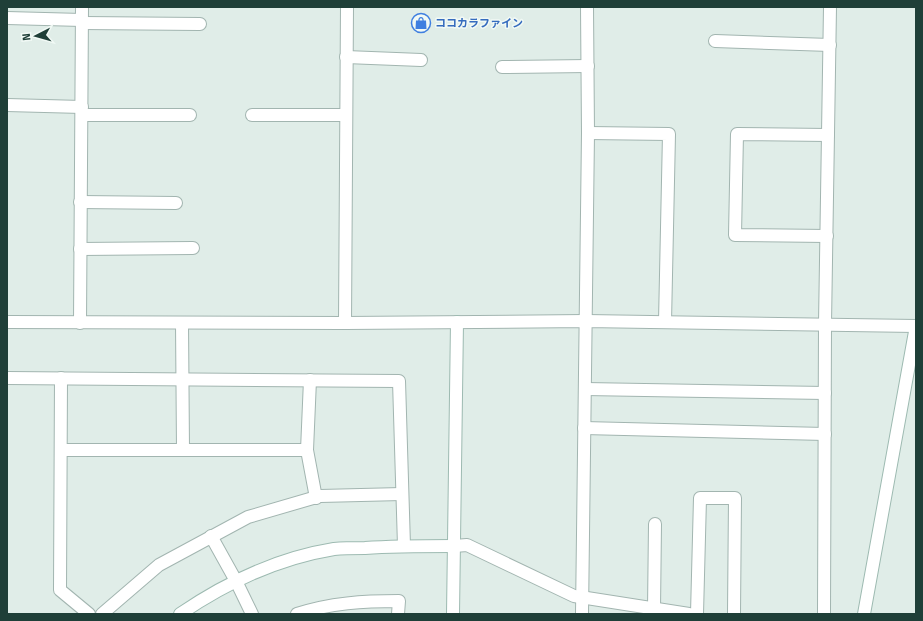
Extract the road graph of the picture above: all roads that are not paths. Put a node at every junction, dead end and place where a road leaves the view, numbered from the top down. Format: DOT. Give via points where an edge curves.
graph roads {
  1 [pos="82,7"];
  2 [pos="347,7"];
  3 [pos="587,7"];
  4 [pos="830,7"];
  5 [pos="7,18"];
  6 [pos="82,21"];
  7 [pos="200,24"];
  8 [pos="714,41"];
  9 [pos="830,45"];
  10 [pos="346,57"];
  11 [pos="421,60"];
  12 [pos="588,66"];
  13 [pos="502,67"];
  14 [pos="7,105"];
  15 [pos="82,111"];
  16 [pos="190,115"];
  17 [pos="252,115"];
  18 [pos="346,116"];
  19 [pos="588,133"];
  20 [pos="828,135"];
  21 [pos="80,202"];
  22 [pos="176,203"];
  23 [pos="827,236"];
  24 [pos="193,248"];
  25 [pos="80,249"];
  26 [pos="586,321"];
  27 [pos="7,322"];
  28 [pos="457,322"];
  29 [pos="666,322"];
  30 [pos="80,323"];
  31 [pos="182,323"];
  32 [pos="345,323"];
  33 [pos="825,324"];
  34 [pos="916,326"];
  35 [pos="914,350"];
  36 [pos="7,378"];
  37 [pos="61,378"];
  38 [pos="183,379"];
  39 [pos="310,380"];
  40 [pos="585,389"];
  41 [pos="825,393"];
  42 [pos="584,428"];
  43 [pos="825,434"];
  44 [pos="61,450"];
  45 [pos="183,450"];
  46 [pos="307,450"];
  47 [pos="402,494"];
  48 [pos="316,498"];
  49 [pos="655,524"];
  50 [pos="211,536"];
  51 [pos="404,546"];
  52 [pos="454,546"];
  53 [pos="236,581"];
  54 [pos="582,598"];
  55 [pos="654,609"];
  56 [pos="85,613"];
  57 [pos="102,614"];
  58 [pos="180,614"];
  59 [pos="252,614"];
  60 [pos="297,614"];
  61 [pos="398,614"];
  62 [pos="453,614"];
  63 [pos="582,614"];
  64 [pos="689,614"];
  65 [pos="697,614"];
  66 [pos="734,614"];
  67 [pos="824,614"];
  68 [pos="864,614"];
  1 -- 6 [label="street"];
  2 -- 10 [label="street"];
  3 -- 12 [label="street"];
  4 -- 9 [label="street"];
  5 -- 6 [label="street"];
  6 -- 7 [label="street"];
  6 -- 15 [label="street"];
  8 -- 9 [label="street"];
  9 -- 20 [label="street"];
  10 -- 11 [label="street"];
  10 -- 18 [label="street"];
  12 -- 13 [label="street"];
  12 -- 19 [label="street"];
  14 -- 15 [label="street"];
  15 -- 16 [label="street"];
  15 -- 21 [label="street"];
  17 -- 18 [label="street"];
  18 -- 32 [label="street"];
  19 -- 26 [label="street"];
  19 -- 29 [label="street" via="669,134"];
  20 -- 23 [label="street"];
  20 -- 23 [label="street" via="737,134 735,227 735,235"];
  21 -- 22 [label="street"];
  21 -- 25 [label="street"];
  23 -- 33 [label="street"];
  24 -- 25 [label="street"];
  25 -- 30 [label="street"];
  26 -- 28 [label="street"];
  26 -- 29 [label="street"];
  26 -- 40 [label="street"];
  27 -- 30 [label="street"];
  28 -- 32 [label="street"];
  28 -- 52 [label="street"];
  29 -- 33 [label="street"];
  30 -- 31 [label="street"];
  31 -- 32 [label="street"];
  31 -- 38 [label="street"];
  33 -- 34 [label="street"];
  33 -- 41 [label="street"];
  34 -- 35 [label="street"];
  35 -- 68 [label="street"];
  36 -- 37 [label="street"];
  37 -- 38 [label="street"];
  37 -- 44 [label="street"];
  38 -- 39 [label="street"];
  38 -- 45 [label="street"];
  39 -- 46 [label="street"];
  39 -- 47 [label="street" via="399,381"];
  40 -- 41 [label="street"];
  40 -- 42 [label="street"];
  41 -- 43 [label="street"];
  42 -- 43 [label="street"];
  42 -- 54 [label="street"];
  43 -- 67 [label="street"];
  44 -- 45 [label="street"];
  44 -- 56 [label="street" via="60,590"];
  45 -- 46 [label="street"];
  46 -- 48 [label="street"];
  47 -- 48 [label="street"];
  47 -- 51 [label="street"];
  48 -- 50 [label="street" via="248,517"];
  49 -- 55 [label="street"];
  50 -- 53 [label="street"];
  50 -- 57 [label="street" via="159,565"];
  51 -- 52 [label="street"];
  51 -- 53 [label="street" via="336,549 313,553 286,560"];
  52 -- 54 [label="street" via="467,545"];
  52 -- 62 [label="street"];
  53 -- 58 [label="street" via="204,597"];
  53 -- 59 [label="street"];
  54 -- 55 [label="street"];
  54 -- 63 [label="street"];
  55 -- 64 [label="street"];
  60 -- 61 [label="street" via="335,604 399,601"];
  65 -- 66 [label="street" via="700,498 735,498"];
}
